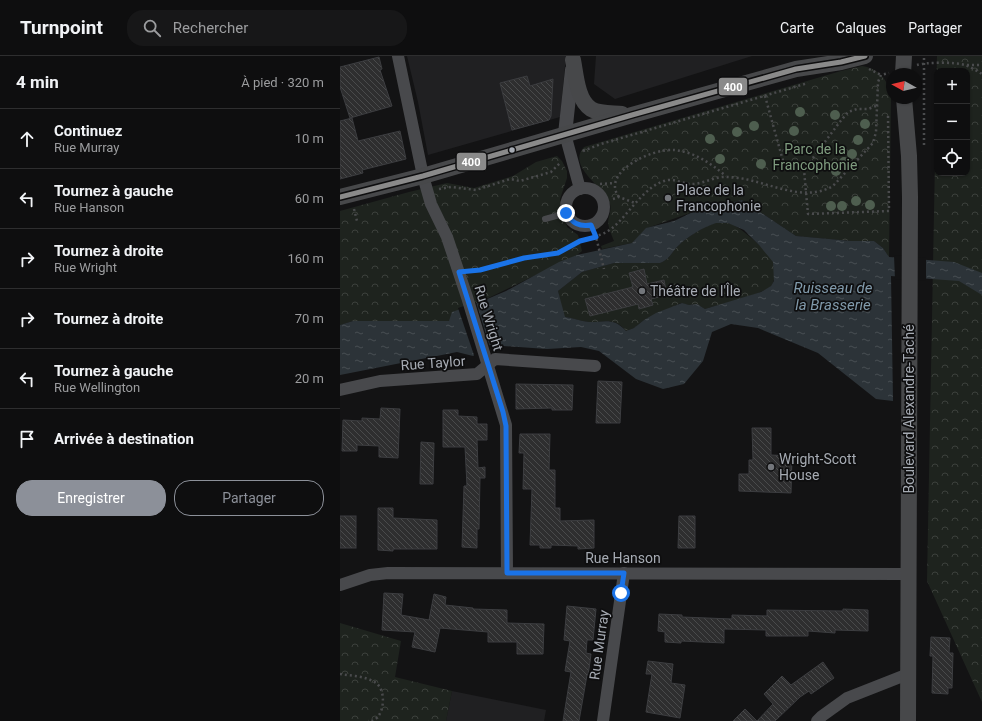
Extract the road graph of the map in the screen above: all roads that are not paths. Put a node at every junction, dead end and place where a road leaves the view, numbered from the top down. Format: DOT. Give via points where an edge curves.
graph roads {
  1 [pos="398,56"];
  2 [pos="822,56"];
  3 [pos="865,56"];
  4 [pos="573,58"];
  5 [pos="796,69"];
  6 [pos="905,104"];
  7 [pos="632,115"];
  8 [pos="565,134"];
  9 [pos="423,176"];
  10 [pos="580,189"];
  11 [pos="343,204"];
  12 [pos="566,213"];
  13 [pos="545,219"];
  14 [pos="488,365"];
  15 [pos="595,366"];
  16 [pos="340,390"];
  17 [pos="507,573"];
  18 [pos="624,573"];
  19 [pos="908,574"];
  20 [pos="340,585"];
  21 [pos="908,674"];
  22 [pos="604,721"];
  23 [pos="817,721"];
  24 [pos="908,721"];
  1 -- 9 [label="street, Rue Wright"];
  2 -- 5 [label="main road"];
  3 -- 5 [label="main road"];
  4 -- 7 [label="main road" via="583,100 591,109"];
  4 -- 8 [label="street"];
  5 -- 7 [label="main road"];
  6 -- 19 [label="main road, Boulevard Alexandre-Taché" via="909,156 910,244"];
  7 -- 8 [label="main road"];
  8 -- 9 [label="main road"];
  8 -- 10 [label="street"];
  9 -- 11 [label="main road"];
  9 -- 14 [label="street, Rue Wright" via="431,204 447,237"];
  10 -- 12 [label="street" via="566,201"];
  10 -- 12 [label="street" via="586,188 598,193 604,205 601,217 591,225 579,225 569,219"];
  12 -- 13 [label="lane"];
  14 -- 15 [label="street, Rue Taylor" via="495,359"];
  14 -- 16 [label="street, Rue Taylor" via="477,374 380,382"];
  14 -- 17 [label="street, Rue Wright" via="506,426"];
  17 -- 18 [label="street, Rue Hanson"];
  17 -- 20 [label="street, Rue Hanson" via="378,574"];
  18 -- 19 [label="street, Rue Hanson"];
  18 -- 22 [label="street, Rue Murray"];
  19 -- 21 [label="main road, Boulevard Alexandre-Taché"];
  21 -- 23 [label="street" via="847,698"];
  21 -- 24 [label="main road, Boulevard Alexandre-Taché"];
}
